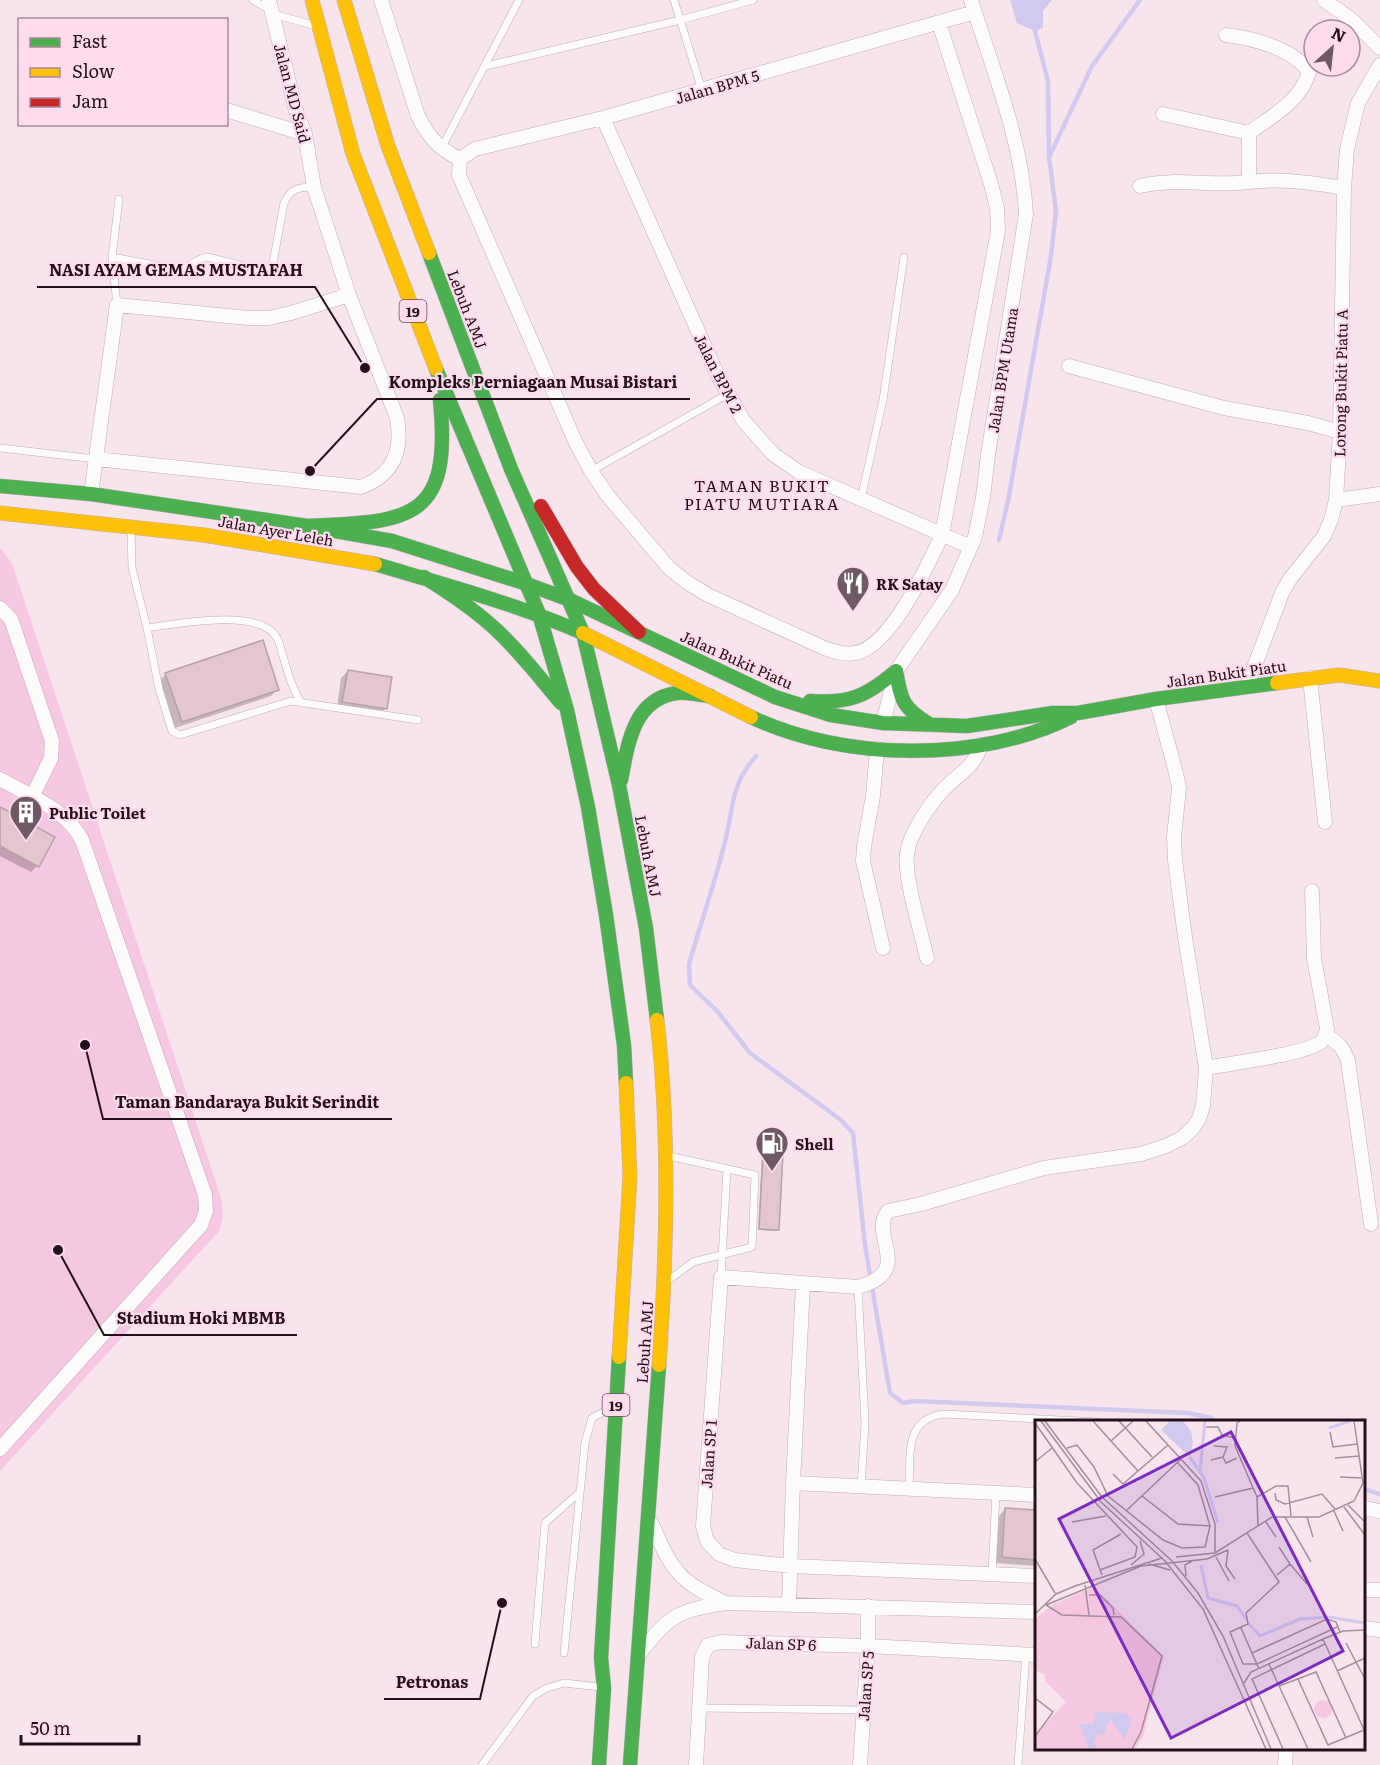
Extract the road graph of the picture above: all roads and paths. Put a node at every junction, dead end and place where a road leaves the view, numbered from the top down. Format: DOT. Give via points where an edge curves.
graph roads {
  1 [pos="253,0"];
  2 [pos="312,0"];
  3 [pos="344,0"];
  4 [pos="381,0"];
  5 [pos="519,0"];
  6 [pos="674,0"];
  7 [pos="753,0"];
  8 [pos="1324,0"];
  9 [pos="270,5"];
  10 [pos="973,6"];
  11 [pos="680,20"];
  12 [pos="939,23"];
  13 [pos="318,26"];
  14 [pos="1226,35"];
  15 [pos="1380,48"];
  16 [pos="1380,65"];
  17 [pos="486,66"];
  18 [pos="702,90"];
  19 [pos="228,111"];
  20 [pos="1163,114"];
  21 [pos="603,118"];
  22 [pos="1249,133"];
  23 [pos="305,134"];
  24 [pos="441,149"];
  25 [pos="460,159"];
  26 [pos="1249,182"];
  27 [pos="1140,186"];
  28 [pos="314,187"];
  29 [pos="1344,188"];
  30 [pos="119,199"];
  31 [pos="112,257"];
  32 [pos="904,257"];
  33 [pos="349,295"];
  34 [pos="117,305"];
  35 [pos="1069,366"];
  36 [pos="436,370"];
  37 [pos="728,394"];
  38 [pos="1340,432"];
  39 [pos="0,448"];
  40 [pos="96,459"];
  41 [pos="511,469"];
  42 [pos="591,471"];
  43 [pos="0,486"];
  44 [pos="1380,494"];
  45 [pos="861,499"];
  46 [pos="1336,500"];
  47 [pos="91,504"];
  48 [pos="0,513"];
  49 [pos="307,526"];
  50 [pos="130,528"];
  51 [pos="160,531"];
  52 [pos="942,535"];
  53 [pos="971,547"];
  54 [pos="424,577"];
  55 [pos="525,583"];
  56 [pos="570,600"];
  57 [pos="0,608"];
  58 [pos="538,614"];
  59 [pos="147,627"];
  60 [pos="639,632"];
  61 [pos="583,633"];
  62 [pos="896,671"];
  63 [pos="1310,678"];
  64 [pos="1380,681"];
  65 [pos="1247,686"];
  66 [pos="710,696"];
  67 [pos="775,697"];
  68 [pos="1156,699"];
  69 [pos="302,703"];
  70 [pos="567,710"];
  71 [pos="1078,713"];
  72 [pos="418,720"];
  73 [pos="883,723"];
  74 [pos="931,725"];
  75 [pos="808,737"];
  76 [pos="981,745"];
  77 [pos="877,749"];
  78 [pos="941,749"];
  79 [pos="0,779"];
  80 [pos="619,785"];
  81 [pos="32,797"];
  82 [pos="1325,822"];
  83 [pos="1312,891"];
  84 [pos="883,948"];
  85 [pos="927,958"];
  86 [pos="1325,1035"];
  87 [pos="1206,1068"];
  88 [pos="666,1155"];
  89 [pos="727,1169"];
  90 [pos="1371,1224"];
  91 [pos="722,1255"];
  92 [pos="721,1277"];
  93 [pos="665,1283"];
  94 [pos="803,1284"];
  95 [pos="868,1284"];
  96 [pos="616,1406"];
  97 [pos="1060,1420"];
  98 [pos="0,1449"];
  99 [pos="793,1483"];
  100 [pos="861,1487"];
  101 [pos="909,1489"];
  102 [pos="580,1492"];
  103 [pos="996,1493"];
  104 [pos="1035,1495"];
  105 [pos="1365,1508"];
  106 [pos="1380,1511"];
  107 [pos="648,1516"];
  108 [pos="790,1566"];
  109 [pos="992,1574"];
  110 [pos="1035,1576"];
  111 [pos="726,1603"];
  112 [pos="789,1605"];
  113 [pos="868,1606"];
  114 [pos="1035,1612"];
  115 [pos="1365,1628"];
  116 [pos="1380,1630"];
  117 [pos="535,1644"];
  118 [pos="868,1646"];
  119 [pos="564,1653"];
  120 [pos="639,1655"];
  121 [pos="1031,1655"];
  122 [pos="604,1688"];
  123 [pos="698,1708"];
  124 [pos="864,1710"];
  125 [pos="1286,1750"];
  126 [pos="482,1765"];
  127 [pos="599,1765"];
  128 [pos="630,1765"];
  129 [pos="696,1765"];
  130 [pos="860,1765"];
  131 [pos="1018,1765"];
  132 [pos="1285,1765"];
  1 -- 9 [label="lane"];
  2 -- 13 [label="main road, Lebuh AMJ / 19"];
  3 -- 41 [label="main road, Lebuh AMJ / 19" via="388,146"];
  4 -- 24 [label="street" via="418,116"];
  5 -- 17 [label="lane"];
  6 -- 11 [label="lane"];
  7 -- 11 [label="lane"];
  8 -- 15 [label="street" via="1352,20"];
  9 -- 13 [label="lane" via="280,16"];
  9 -- 23 [label="street, Jalan MD Said"];
  10 -- 12 [label="street, Jalan BPM 5"];
  10 -- 53 [label="street, Jalan BPM Utama" via="1019,152 1026,214 983,497"];
  11 -- 17 [label="lane"];
  11 -- 18 [label="lane"];
  12 -- 18 [label="street, Jalan BPM 5"];
  12 -- 52 [label="street" via="998,208 998,231"];
  13 -- 36 [label="main road, Lebuh AMJ / 19" via="353,154"];
  14 -- 22 [label="street" via="1265,43 1302,61 1309,72 1297,96"];
  16 -- 29 [label="street, Lorong Bukit Piatu A" via="1358,103 1347,150"];
  17 -- 24 [label="lane"];
  18 -- 21 [label="street, Jalan BPM 5"];
  19 -- 23 [label="street"];
  20 -- 22 [label="street"];
  21 -- 25 [label="street, Jalan BPM 5" via="475,149"];
  21 -- 37 [label="street, Jalan BPM 2"];
  22 -- 26 [label="street"];
  23 -- 28 [label="street, Jalan MD Said"];
  24 -- 25 [label="street"];
  25 -- 42 [label="street" via="459,175"];
  26 -- 27 [label="street" via="1159,181"];
  26 -- 29 [label="street" via="1302,182"];
  28 -- 31 [label="lane" via="297,187 288,194 273,263 268,268 259,270 208,257 186,269 176,269"];
  28 -- 33 [label="street, Jalan MD Said"];
  29 -- 38 [label="street, Lorong Bukit Piatu A"];
  30 -- 31 [label="lane"];
  31 -- 34 [label="lane"];
  32 -- 45 [label="lane" via="883,400"];
  33 -- 34 [label="street" via="269,318"];
  33 -- 40 [label="street, Jalan MD Said" via="400,433 394,460 374,482 347,487"];
  34 -- 40 [label="street"];
  35 -- 38 [label="street" via="1224,408"];
  36 -- 49 [label="main road" via="444,450 437,481 425,500 413,510 378,522"];
  36 -- 55 [label="main road, Lebuh AMJ / 19"];
  37 -- 42 [label="lane"];
  37 -- 45 [label="street, Jalan BPM 2" via="743,420 773,454 799,472"];
  38 -- 46 [label="street, Lorong Bukit Piatu A"];
  39 -- 40 [label="lane"];
  40 -- 47 [label="street"];
  41 -- 56 [label="main road, Lebuh AMJ / 19"];
  41 -- 60 [label="main road" via="538,501 594,589"];
  42 -- 52 [label="street" via="669,568 688,583 842,654 858,653 883,636 922,577"];
  43 -- 47 [label="main road, Jalan Ayer Leleh"];
  44 -- 46 [label="street"];
  45 -- 52 [label="street, Jalan BPM 2"];
  46 -- 65 [label="street, Lorong Bukit Piatu A" via="1324,536 1282,593"];
  47 -- 49 [label="main road, Jalan Ayer Leleh"];
  47 -- 51 [label="main road" via="96,517 103,520"];
  48 -- 50 [label="main road, Jalan Ayer Leleh"];
  49 -- 55 [label="main road, Jalan Ayer Leleh" via="392,541"];
  50 -- 51 [label="main road, Jalan Ayer Leleh"];
  50 -- 59 [label="lane" via="132,568"];
  51 -- 54 [label="main road, Jalan Ayer Leleh" via="367,562"];
  52 -- 53 [label="street, Jalan BPM 2"];
  53 -- 62 [label="street, Jalan BPM Utama" via="952,590"];
  54 -- 58 [label="main road, Jalan Ayer Leleh"];
  54 -- 70 [label="main road" via="492,627"];
  55 -- 56 [label="main road, Jalan Ayer Leleh"];
  55 -- 58 [label="main road, Lebuh AMJ / 19"];
  56 -- 60 [label="main road, Jalan Bukit Piatu"];
  56 -- 61 [label="main road, Lebuh AMJ / 19"];
  57 -- 81 [label="street" via="11,619 52,741 51,758"];
  58 -- 61 [label="main road, Jalan Ayer Leleh"];
  58 -- 70 [label="main road, Lebuh AMJ / 19"];
  59 -- 69 [label="lane" via="224,619 268,628 277,637 293,690"];
  59 -- 69 [label="lane" via="162,700 172,731 180,735 291,700"];
  60 -- 67 [label="main road, Jalan Bukit Piatu"];
  61 -- 66 [label="main road, Jalan Bukit Piatu"];
  61 -- 80 [label="main road, Lebuh AMJ / 19"];
  62 -- 67 [label="main road" via="867,695 847,702"];
  62 -- 73 [label="street, Jalan BPM Utama"];
  62 -- 74 [label="main road" via="901,700 908,711"];
  63 -- 64 [label="main road, Jalan Bukit Piatu" via="1339,675"];
  63 -- 65 [label="main road, Jalan Bukit Piatu"];
  63 -- 82 [label="street"];
  65 -- 68 [label="main road, Jalan Bukit Piatu"];
  66 -- 75 [label="main road, Jalan Bukit Piatu" via="771,726"];
  66 -- 80 [label="main road" via="679,693 651,703 640,713"];
  67 -- 73 [label="main road, Jalan Bukit Piatu" via="831,715"];
  68 -- 71 [label="main road, Jalan Bukit Piatu"];
  68 -- 87 [label="street" via="1179,788 1175,860"];
  69 -- 72 [label="lane"];
  70 -- 96 [label="main road, Lebuh AMJ / 19" via="588,807 624,1045 630,1176"];
  71 -- 74 [label="main road, Jalan Bukit Piatu" via="968,726"];
  71 -- 76 [label="main road, Jalan Bukit Piatu" via="1056,725"];
  73 -- 74 [label="main road, Jalan Bukit Piatu"];
  73 -- 75 [label="main road" via="866,734 850,737"];
  73 -- 78 [label="main road" via="896,738"];
  75 -- 77 [label="main road, Jalan Bukit Piatu"];
  76 -- 78 [label="main road, Jalan Bukit Piatu"];
  76 -- 85 [label="street" via="972,765 941,792 910,840 908,874"];
  77 -- 78 [label="main road, Jalan Bukit Piatu"];
  77 -- 84 [label="street" via="863,861"];
  79 -- 81 [label="street"];
  80 -- 88 [label="main road, Lebuh AMJ / 19" via="646,928 662,1068"];
  81 -- 98 [label="street" via="61,813 75,826 82,840 205,1195 207,1211 201,1225"];
  83 -- 86 [label="street" via="1314,958"];
  86 -- 87 [label="street" via="1318,1043 1287,1054"];
  86 -- 90 [label="street" via="1339,1042 1348,1061"];
  87 -- 95 [label="street" via="1199,1119 1182,1138 1166,1146 1141,1154 1044,1168 888,1211 883,1220 887,1260 883,1275"];
  88 -- 89 [label="lane"];
  88 -- 93 [label="main road, Lebuh AMJ / 19"];
  89 -- 91 [label="lane"];
  89 -- 91 [label="lane" via="754,1175 752,1247"];
  91 -- 92 [label="lane"];
  91 -- 93 [label="lane" via="693,1262"];
  92 -- 94 [label="street"];
  92 -- 108 [label="street, Jalan SP 1" via="703,1526 707,1541 719,1554 735,1560"];
  93 -- 107 [label="main road, Lebuh AMJ / 19"];
  94 -- 95 [label="street"];
  94 -- 99 [label="street"];
  95 -- 100 [label="lane"];
  96 -- 102 [label="lane" via="592,1418"];
  96 -- 122 [label="main road, Lebuh AMJ / 19" via="601,1658"];
  97 -- 101 [label="lane" via="932,1416 915,1429 911,1441"];
  99 -- 100 [label="street"];
  99 -- 108 [label="street"];
  100 -- 101 [label="street"];
  101 -- 103 [label="street"];
  102 -- 117 [label="lane" via="546,1523"];
  102 -- 119 [label="lane"];
  103 -- 104 [label="street"];
  103 -- 109 [label="lane"];
  105 -- 106 [label="street"];
  107 -- 111 [label="street" via="669,1562 684,1580"];
  107 -- 120 [label="main road, Lebuh AMJ / 19"];
  108 -- 109 [label="street"];
  108 -- 112 [label="street"];
  109 -- 110 [label="street"];
  111 -- 112 [label="street"];
  111 -- 120 [label="street" via="681,1612 657,1632"];
  112 -- 113 [label="street"];
  113 -- 114 [label="street"];
  113 -- 118 [label="street, Jalan SP 5"];
  115 -- 116 [label="street"];
  118 -- 121 [label="street"];
  118 -- 123 [label="street, Jalan SP 6" via="708,1644 702,1657"];
  118 -- 124 [label="street, Jalan SP 5"];
  120 -- 128 [label="main road, Lebuh AMJ / 19"];
  121 -- 131 [label="lane"];
  122 -- 126 [label="lane" via="564,1683 533,1696"];
  122 -- 127 [label="main road, Lebuh AMJ / 19"];
  123 -- 124 [label="lane"];
  123 -- 129 [label="street"];
  124 -- 130 [label="street, Jalan SP 5"];
  125 -- 132 [label="street"];
}
